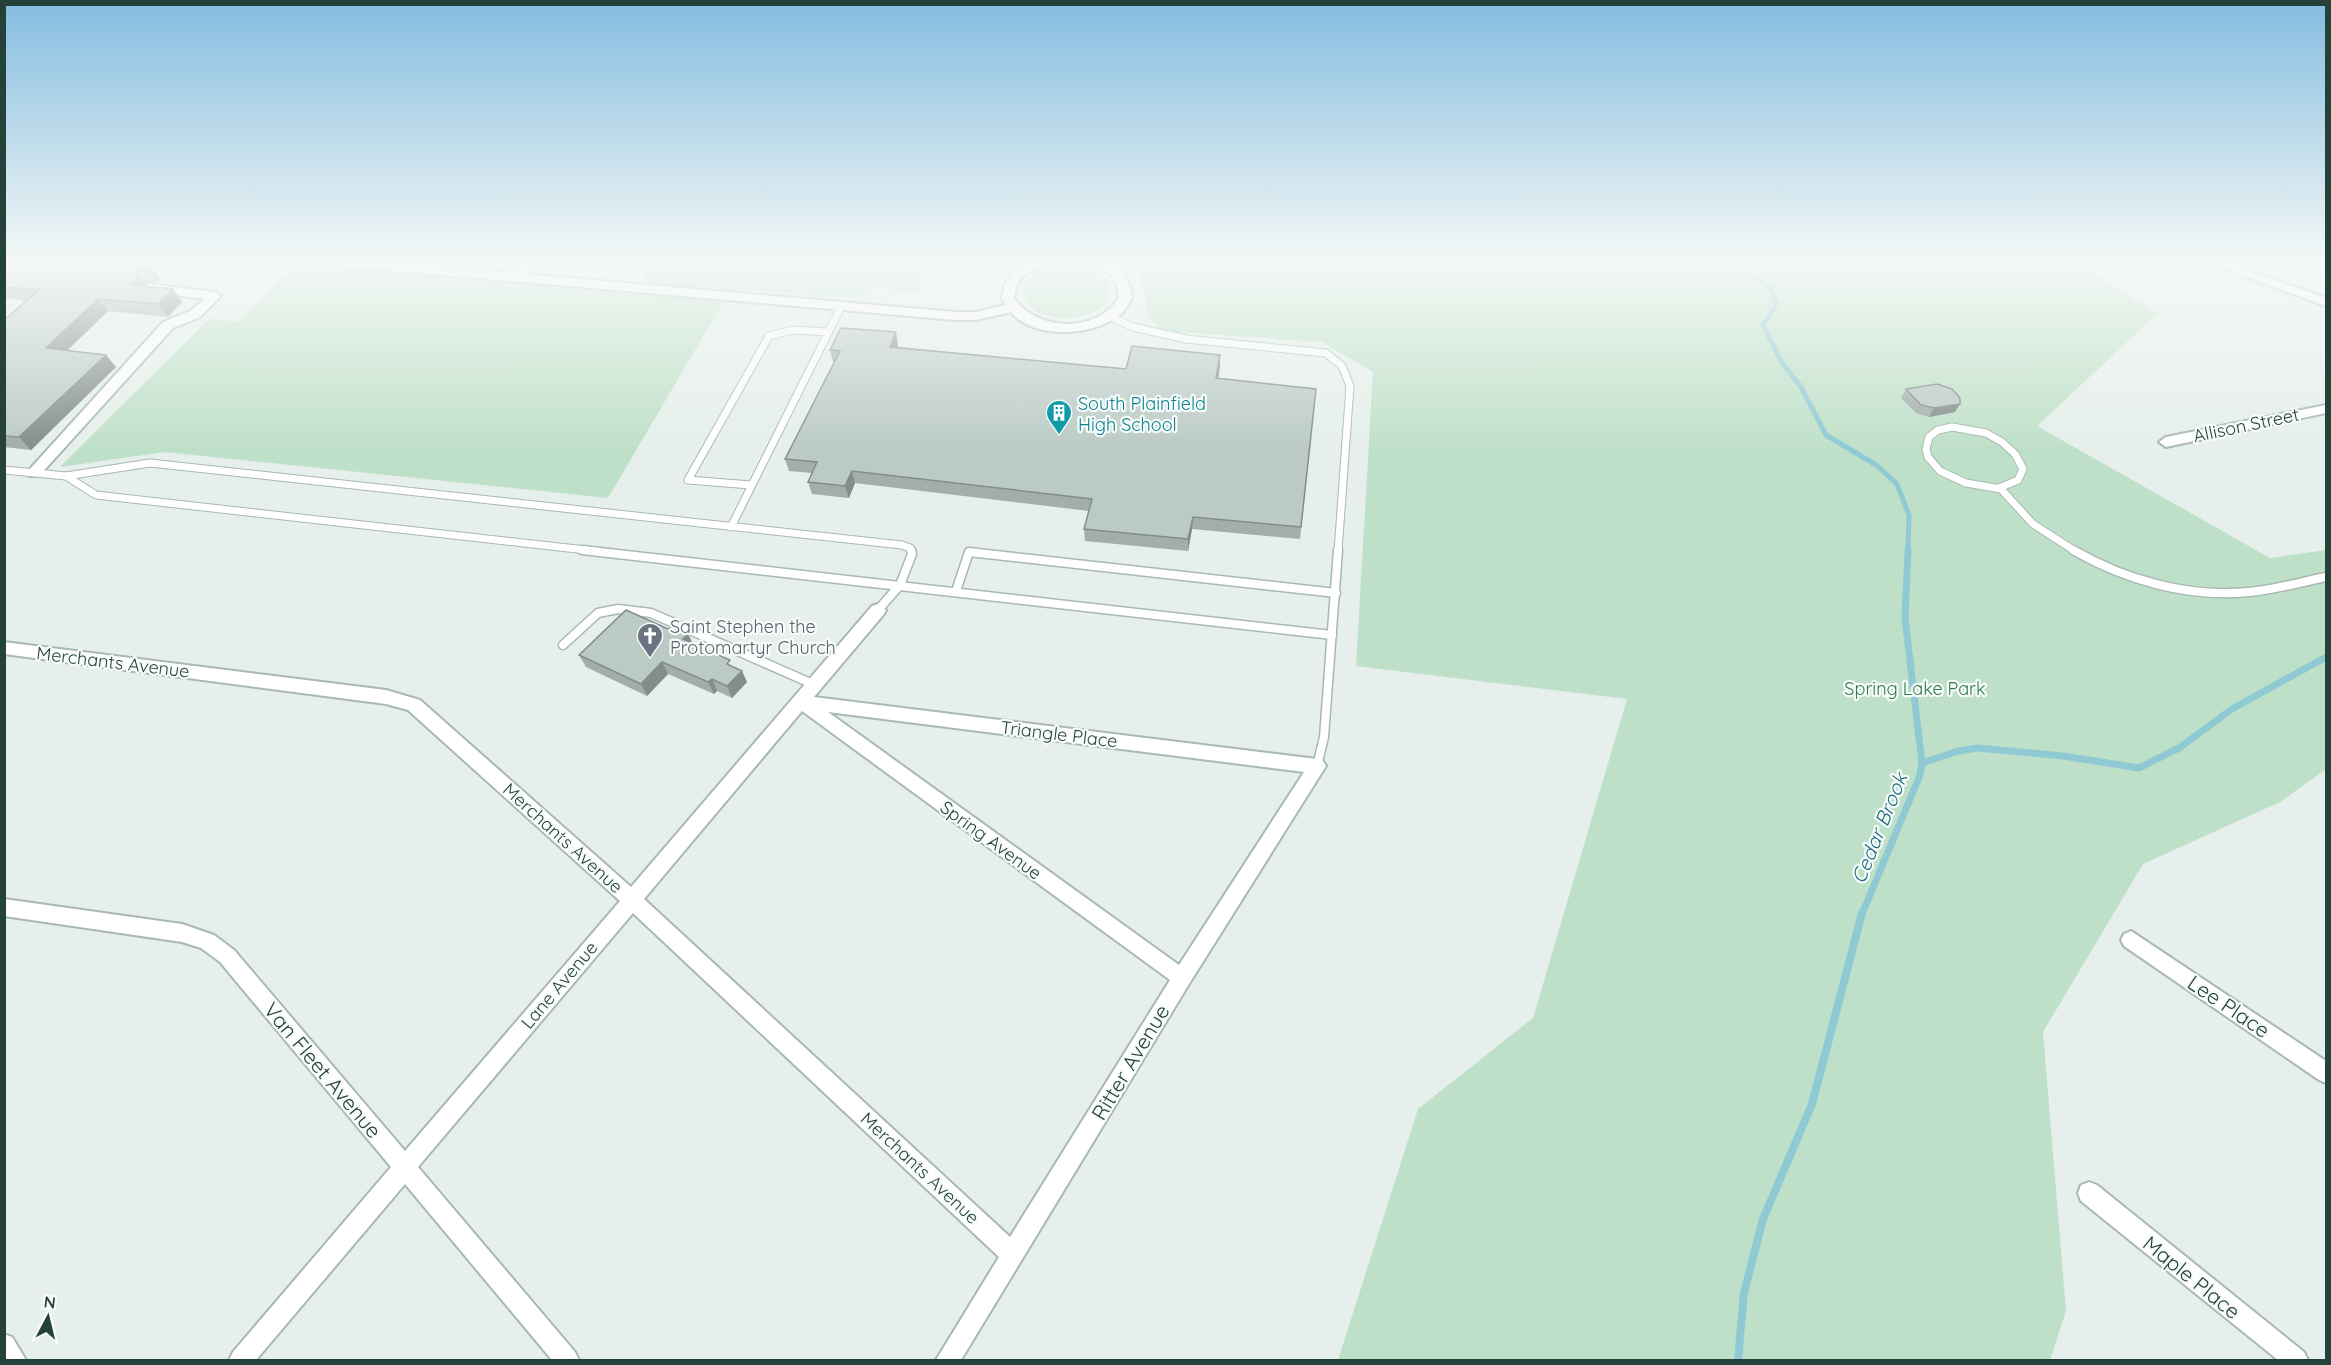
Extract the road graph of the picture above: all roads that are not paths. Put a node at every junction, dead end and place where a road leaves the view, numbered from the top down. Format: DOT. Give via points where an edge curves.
graph roads {
  1 [pos="174,323"];
  2 [pos="833,323"];
  3 [pos="1038,323"];
  4 [pos="1092,323"];
  5 [pos="1121,323"];
  6 [pos="828,332"];
  7 [pos="2326,409"];
  8 [pos="2166,442"];
  9 [pos="4,470"];
  10 [pos="34,473"];
  11 [pos="66,476"];
  12 [pos="751,485"];
  13 [pos="1999,488"];
  14 [pos="731,527"];
  15 [pos="2326,577"];
  16 [pos="900,585"];
  17 [pos="956,591"];
  18 [pos="1336,593"];
  19 [pos="878,610"];
  20 [pos="1332,635"];
  21 [pos="563,645"];
  22 [pos="4,648"];
  23 [pos="815,685"];
  24 [pos="801,702"];
  25 [pos="1317,766"];
  26 [pos="631,899"];
  27 [pos="4,907"];
  28 [pos="2131,940"];
  29 [pos="1182,978"];
  30 [pos="2326,1073"];
  31 [pos="406,1167"];
  32 [pos="2089,1193"];
  33 [pos="1013,1255"];
  34 [pos="4,1345"];
  35 [pos="14,1360"];
  36 [pos="241,1360"];
  37 [pos="567,1360"];
  38 [pos="948,1360"];
  39 [pos="2296,1360"];
  1 -- 10 [label="street" via="138,354"];
  2 -- 6 [label="lane"];
  3 -- 4 [label="street" via="1049,327"];
  5 -- 18 [label="lane" via="1161,335 1326,353 1343,365 1350,386"];
  6 -- 12 [label="lane"];
  6 -- 12 [label="lane" via="793,330 769,336 688,480"];
  7 -- 8 [label="street, Allison Street"];
  9 -- 10 [label="lane"];
  10 -- 11 [label="lane"];
  11 -- 14 [label="lane" via="150,463"];
  11 -- 16 [label="lane" via="96,495"];
  12 -- 14 [label="lane"];
  13 -- 13 [label="lane" via="2018,480 2023,469 2014,452 1995,436 1959,427 1932,433 1926,442 1930,458 1946,474 1963,483"];
  13 -- 15 [label="lane" via="2035,526 2064,546 2145,583 2239,594"];
  14 -- 16 [label="lane" via="902,545 910,548 912,554"];
  16 -- 17 [label="lane"];
  16 -- 19 [label="lane"];
  17 -- 18 [label="lane" via="969,552"];
  17 -- 20 [label="lane"];
  18 -- 20 [label="lane"];
  19 -- 23 [label="street, Lane Avenue"];
  20 -- 25 [label="lane" via="1324,736"];
  21 -- 23 [label="lane" via="598,613 618,609 651,613"];
  22 -- 26 [label="street, Merchants Avenue" via="386,697 414,705"];
  23 -- 24 [label="street, Lane Avenue"];
  24 -- 25 [label="street, Triangle Place"];
  24 -- 26 [label="street, Lane Avenue"];
  24 -- 29 [label="street, Spring Avenue"];
  25 -- 29 [label="street, Ritter Avenue"];
  26 -- 31 [label="street, Lane Avenue"];
  26 -- 33 [label="street, Merchants Avenue"];
  27 -- 31 [label="street, Van Fleet Avenue" via="182,933 207,941 227,956"];
  28 -- 30 [label="street, Lee Place"];
  29 -- 33 [label="street, Ritter Avenue"];
  31 -- 36 [label="street, Lane Avenue"];
  31 -- 37 [label="street, Van Fleet Avenue"];
  32 -- 39 [label="street, Maple Place"];
  33 -- 38 [label="street, Ritter Avenue"];
  34 -- 35 [label="street"];
}
